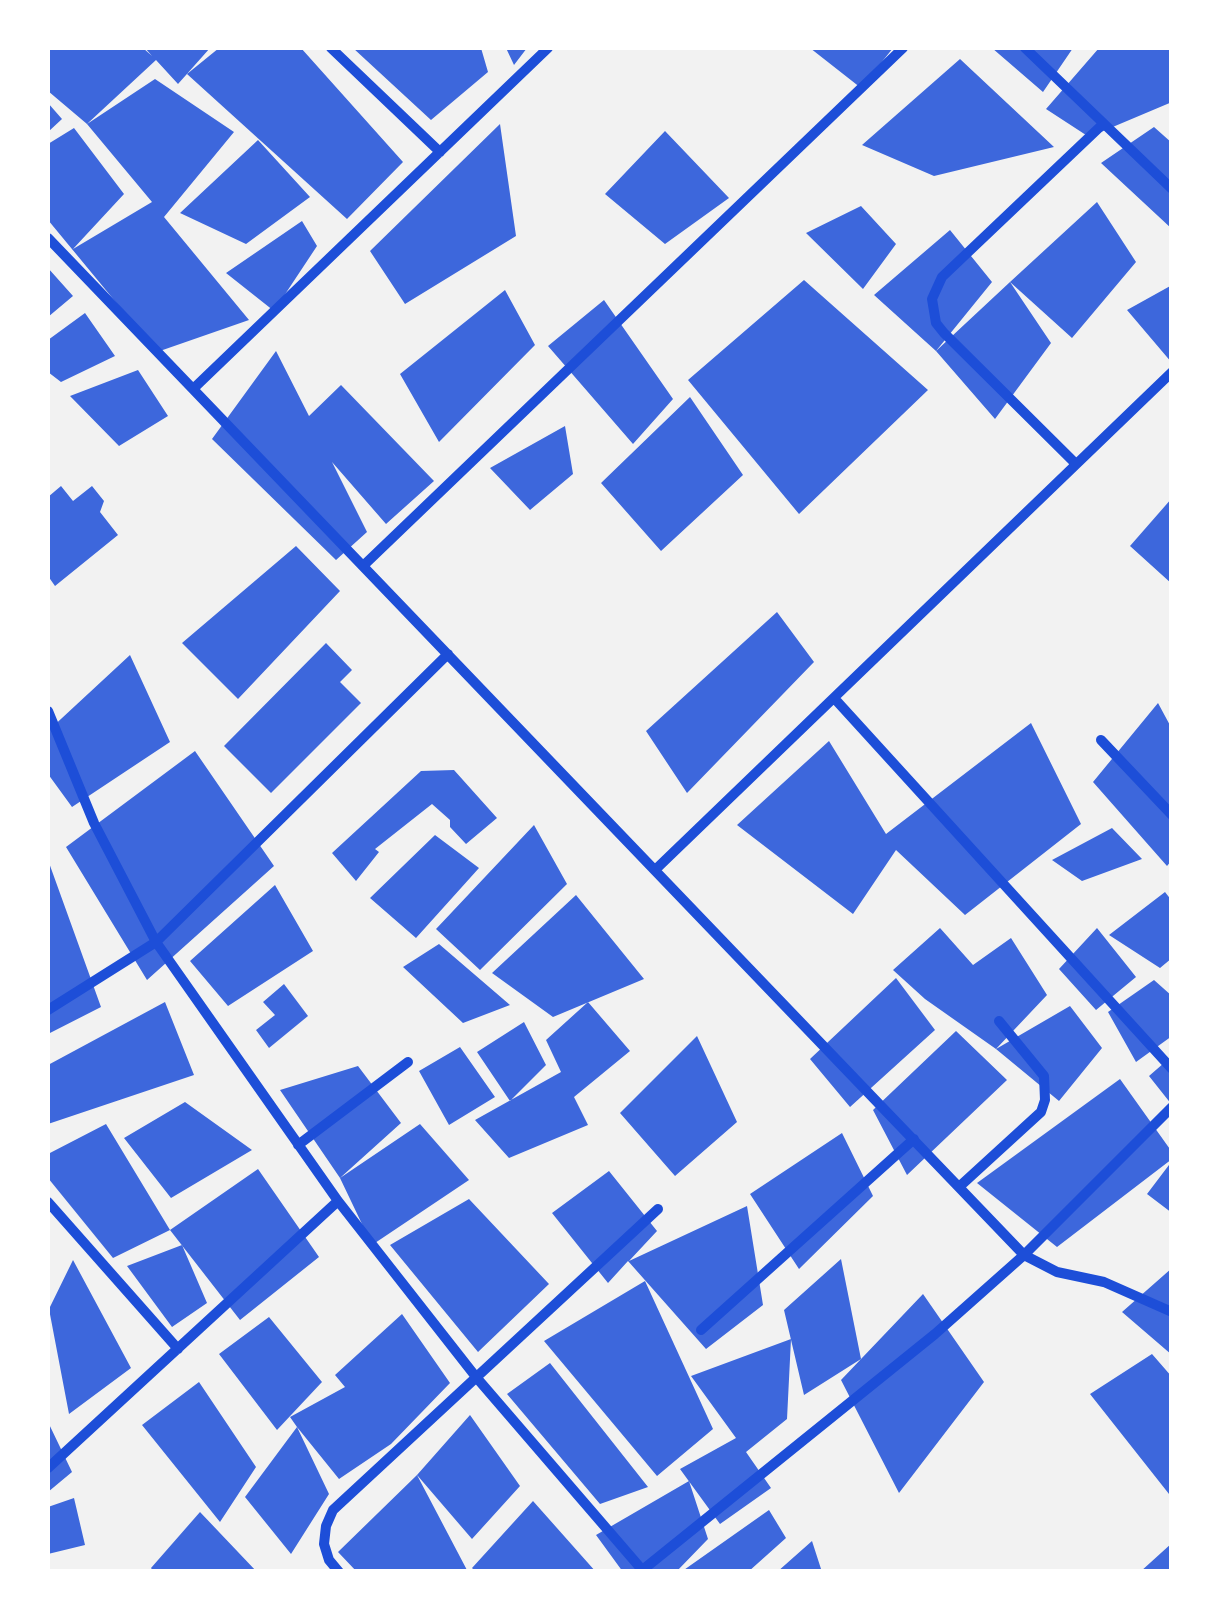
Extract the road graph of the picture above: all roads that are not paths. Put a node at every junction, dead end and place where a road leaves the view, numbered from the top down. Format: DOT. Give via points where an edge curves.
graph roads {
  1 [pos="331,48"];
  2 [pos="548,48"];
  3 [pos="903,48"];
  4 [pos="1024,48"];
  5 [pos="1104,124"];
  6 [pos="440,152"];
  7 [pos="1172,190"];
  8 [pos="48,238"];
  9 [pos="1172,372"];
  10 [pos="193,388"];
  11 [pos="1076,464"];
  12 [pos="363,566"];
  13 [pos="448,654"];
  14 [pos="834,698"];
  15 [pos="48,711"];
  16 [pos="1102,740"];
  17 [pos="1172,815"];
  18 [pos="655,870"];
  19 [pos="156,942"];
  20 [pos="48,1010"];
  21 [pos="999,1021"];
  22 [pos="408,1062"];
  23 [pos="1172,1069"];
  24 [pos="1172,1107"];
  25 [pos="914,1139"];
  26 [pos="298,1144"];
  27 [pos="960,1187"];
  28 [pos="338,1201"];
  29 [pos="48,1202"];
  30 [pos="658,1209"];
  31 [pos="1024,1255"];
  32 [pos="1172,1312"];
  33 [pos="702,1330"];
  34 [pos="178,1349"];
  35 [pos="476,1378"];
  36 [pos="48,1468"];
  37 [pos="642,1571"];
  38 [pos="339,1572"];
  1 -- 6 [label="street"];
  2 -- 6 [label="street"];
  3 -- 12 [label="street"];
  4 -- 5 [label="street"];
  5 -- 7 [label="street"];
  5 -- 11 [label="street" via="942,278 932,299 944,333"];
  6 -- 10 [label="street"];
  8 -- 10 [label="street"];
  9 -- 11 [label="street"];
  10 -- 12 [label="street"];
  11 -- 14 [label="street"];
  12 -- 13 [label="street"];
  13 -- 18 [label="street"];
  13 -- 19 [label="street"];
  14 -- 18 [label="street"];
  14 -- 23 [label="street"];
  15 -- 19 [label="street" via="94,823"];
  16 -- 17 [label="street"];
  18 -- 25 [label="street"];
  19 -- 20 [label="street"];
  19 -- 26 [label="street"];
  21 -- 27 [label="street" via="1044,1076 1046,1100"];
  22 -- 26 [label="street"];
  24 -- 31 [label="street"];
  25 -- 27 [label="street"];
  25 -- 33 [label="street"];
  26 -- 28 [label="street"];
  27 -- 31 [label="street"];
  28 -- 34 [label="street"];
  28 -- 35 [label="street"];
  29 -- 34 [label="street"];
  30 -- 35 [label="street"];
  31 -- 32 [label="street"];
  31 -- 37 [label="street"];
  34 -- 36 [label="street"];
  35 -- 37 [label="street"];
  35 -- 38 [label="street" via="333,1510 324,1544"];
}
